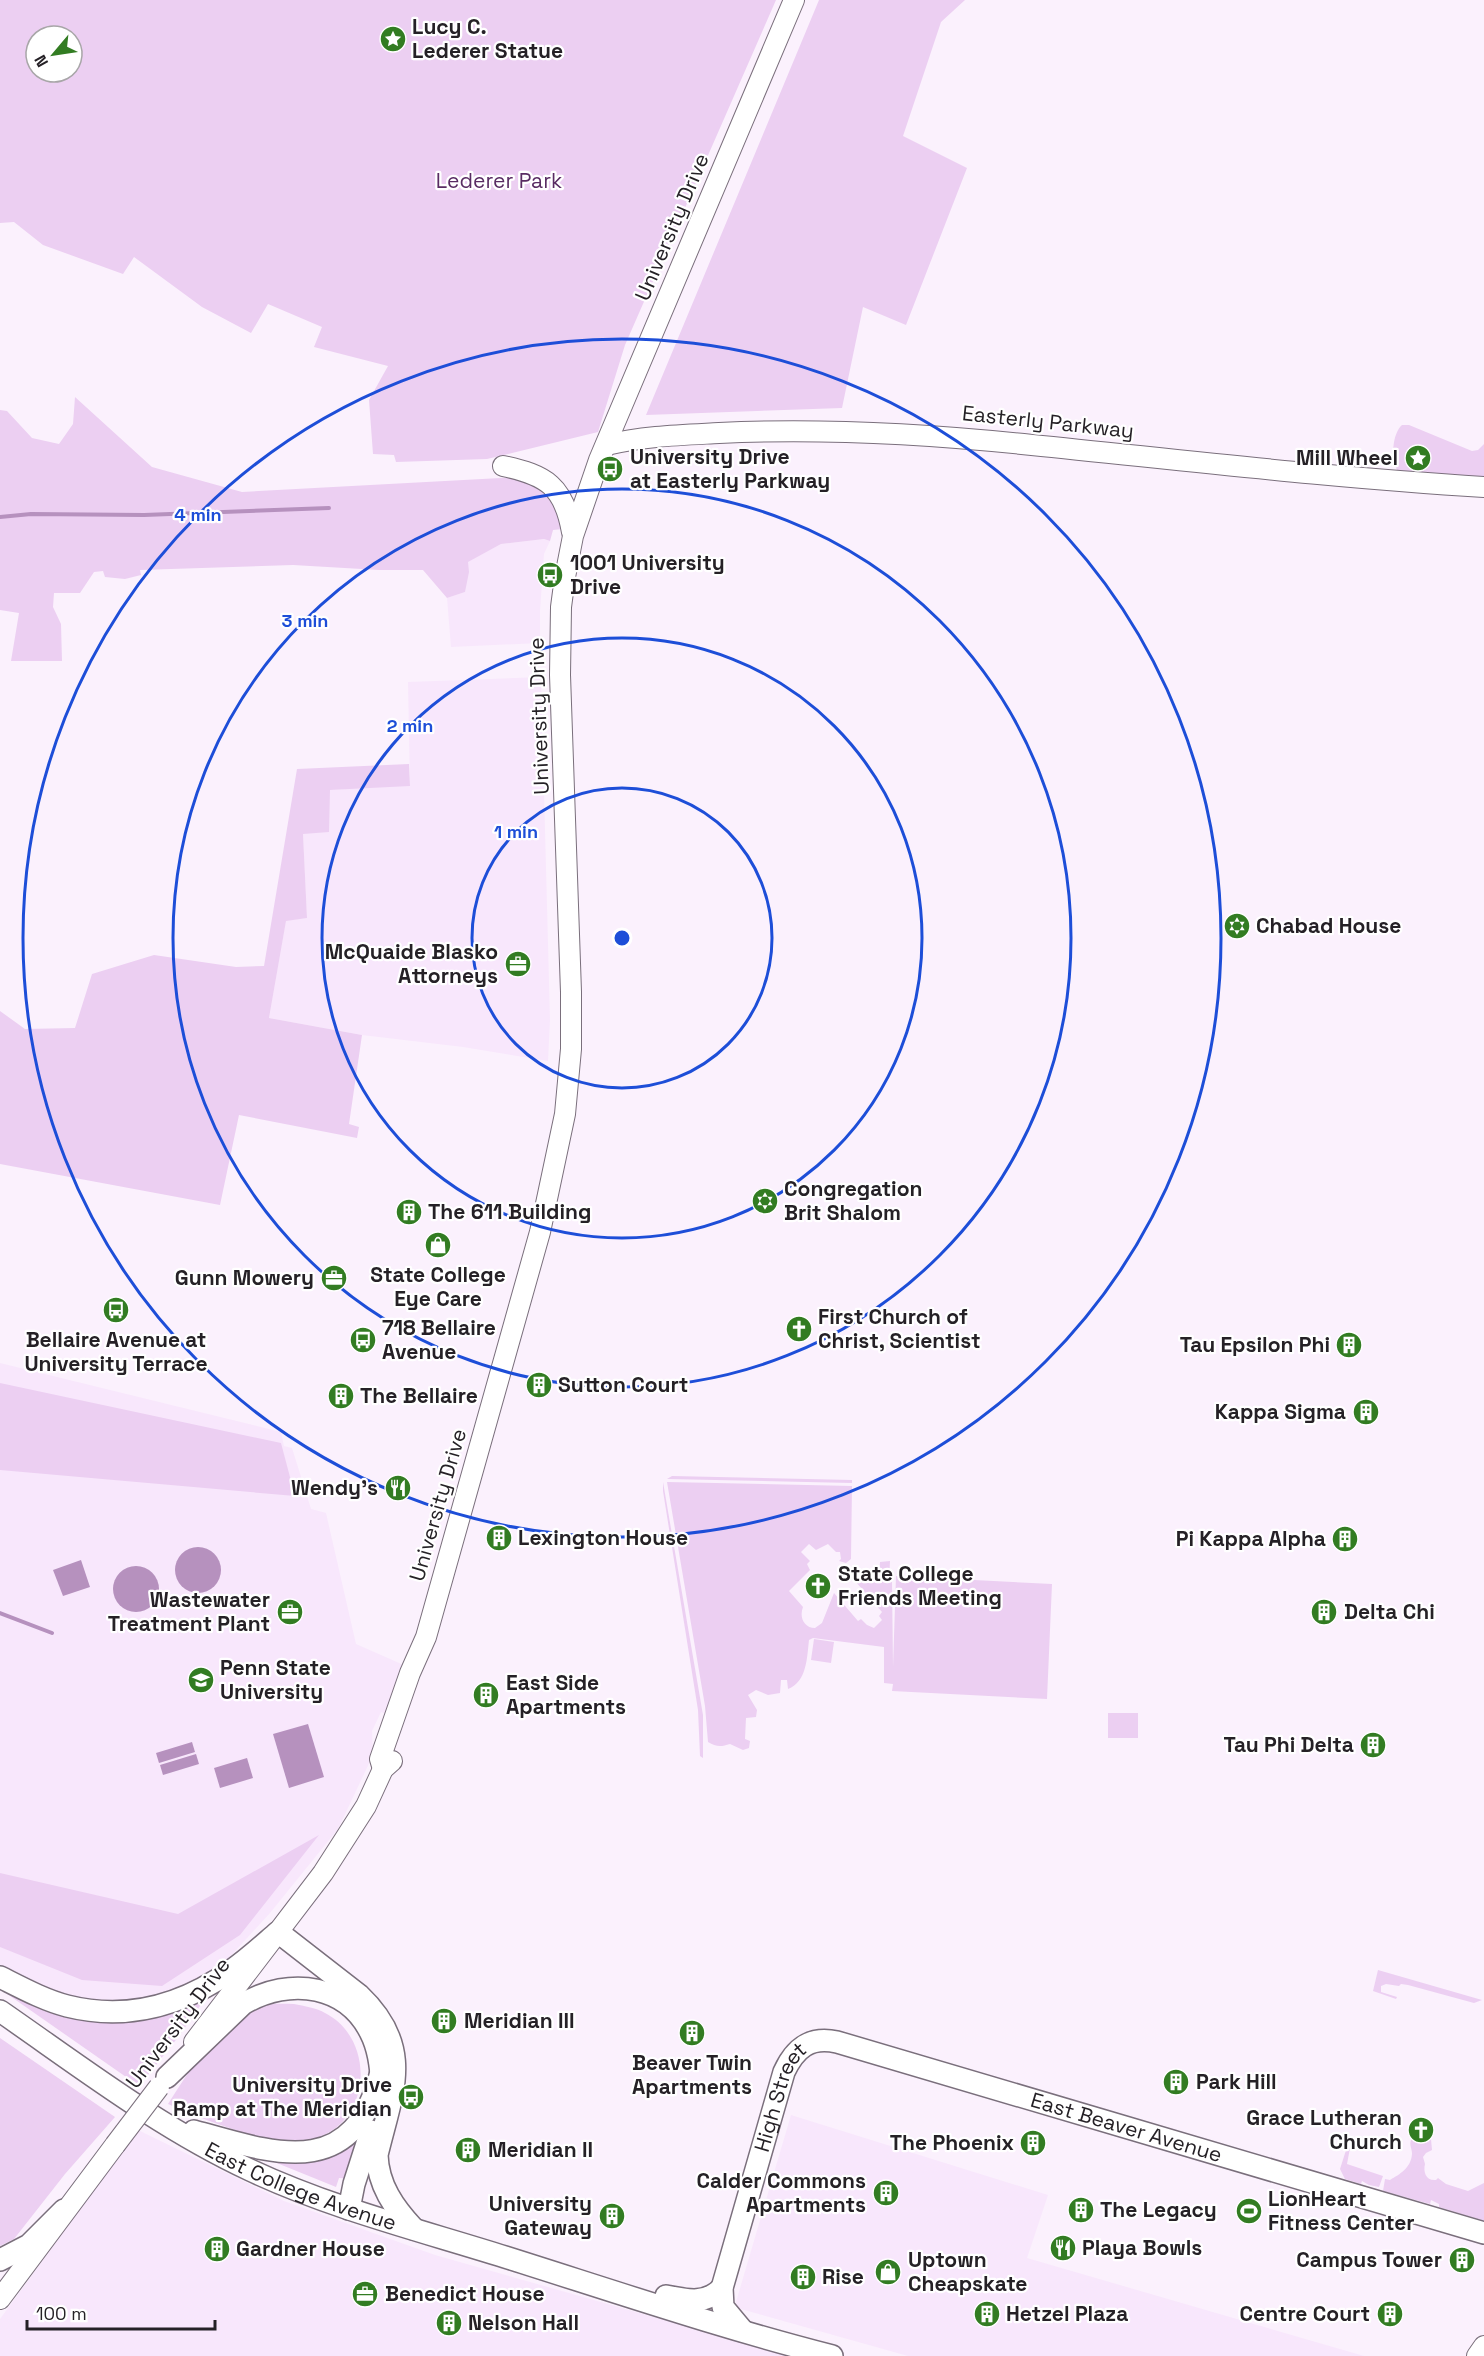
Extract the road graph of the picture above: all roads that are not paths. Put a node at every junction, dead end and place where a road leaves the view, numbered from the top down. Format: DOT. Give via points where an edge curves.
graph roads {
  1 [pos="794,0"];
  2 [pos="606,445"];
  3 [pos="503,466"];
  4 [pos="1484,487"];
  5 [pos="573,536"];
  6 [pos="278,1932"];
  7 [pos="0,1977"];
  8 [pos="0,2011"];
  9 [pos="0,2026"];
  10 [pos="37,2037"];
  11 [pos="837,2042"];
  12 [pos="381,2072"];
  13 [pos="163,2082"];
  14 [pos="157,2118"];
  15 [pos="350,2209"];
  16 [pos="64,2210"];
  17 [pos="414,2230"];
  18 [pos="1484,2233"];
  19 [pos="0,2260"];
  20 [pos="722,2288"];
  21 [pos="633,2297"];
  22 [pos="0,2299"];
  23 [pos="743,2331"];
  24 [pos="1484,2346"];
  25 [pos="832,2356"];
  26 [pos="1477,2356"];
  1 -- 2 [label="main road, University Drive"];
  2 -- 4 [label="main road, Easterly Parkway" via="628,439 741,432 881,433 955,437 1383,481"];
  2 -- 5 [label="main road, University Drive"];
  3 -- 5 [label="main road" via="533,473 552,486 567,508"];
  5 -- 6 [label="main road, University Drive" via="560,636 571,992 565,1114 540,1232 426,1637 422,1675 410,1713 391,1763 383,1769 351,1831"];
  6 -- 7 [label="main road" via="234,1969 199,1991 149,2009 123,2013 66,2006"];
  6 -- 13 [label="main road, University Drive"];
  6 -- 17 [label="main road" via="359,1995 385,2028 394,2057 395,2085 377,2164 390,2199"];
  8 -- 10 [label="main road, East College Avenue"];
  9 -- 10 [label="main road"];
  10 -- 14 [label="main road, East College Avenue"];
  11 -- 18 [label="main road, East Beaver Avenue"];
  11 -- 20 [label="main road, High Street" via="822,2040 804,2045 790,2058"];
  12 -- 13 [label="main road" via="373,2038 357,2013 328,1993 292,1987 243,2004"];
  12 -- 14 [label="main road" via="371,2104 356,2126 337,2142 308,2152 245,2145"];
  12 -- 15 [label="main road" via="379,2104"];
  13 -- 16 [label="main road, University Drive, bridge"];
  14 -- 15 [label="main road, East College Avenue" via="250,2170"];
  15 -- 17 [label="main road, East College Avenue"];
  16 -- 19 [label="main road" via="28,2245"];
  16 -- 22 [label="main road, University Drive"];
  17 -- 21 [label="main road, East College Avenue"];
  20 -- 21 [label="main road, East College Avenue" via="703,2300 654,2294"];
  20 -- 23 [label="main road" via="723,2307"];
  21 -- 23 [label="main road, East College Avenue"];
  23 -- 25 [label="main road, East College Avenue"];
  24 -- 26 [label="main road"];
}
